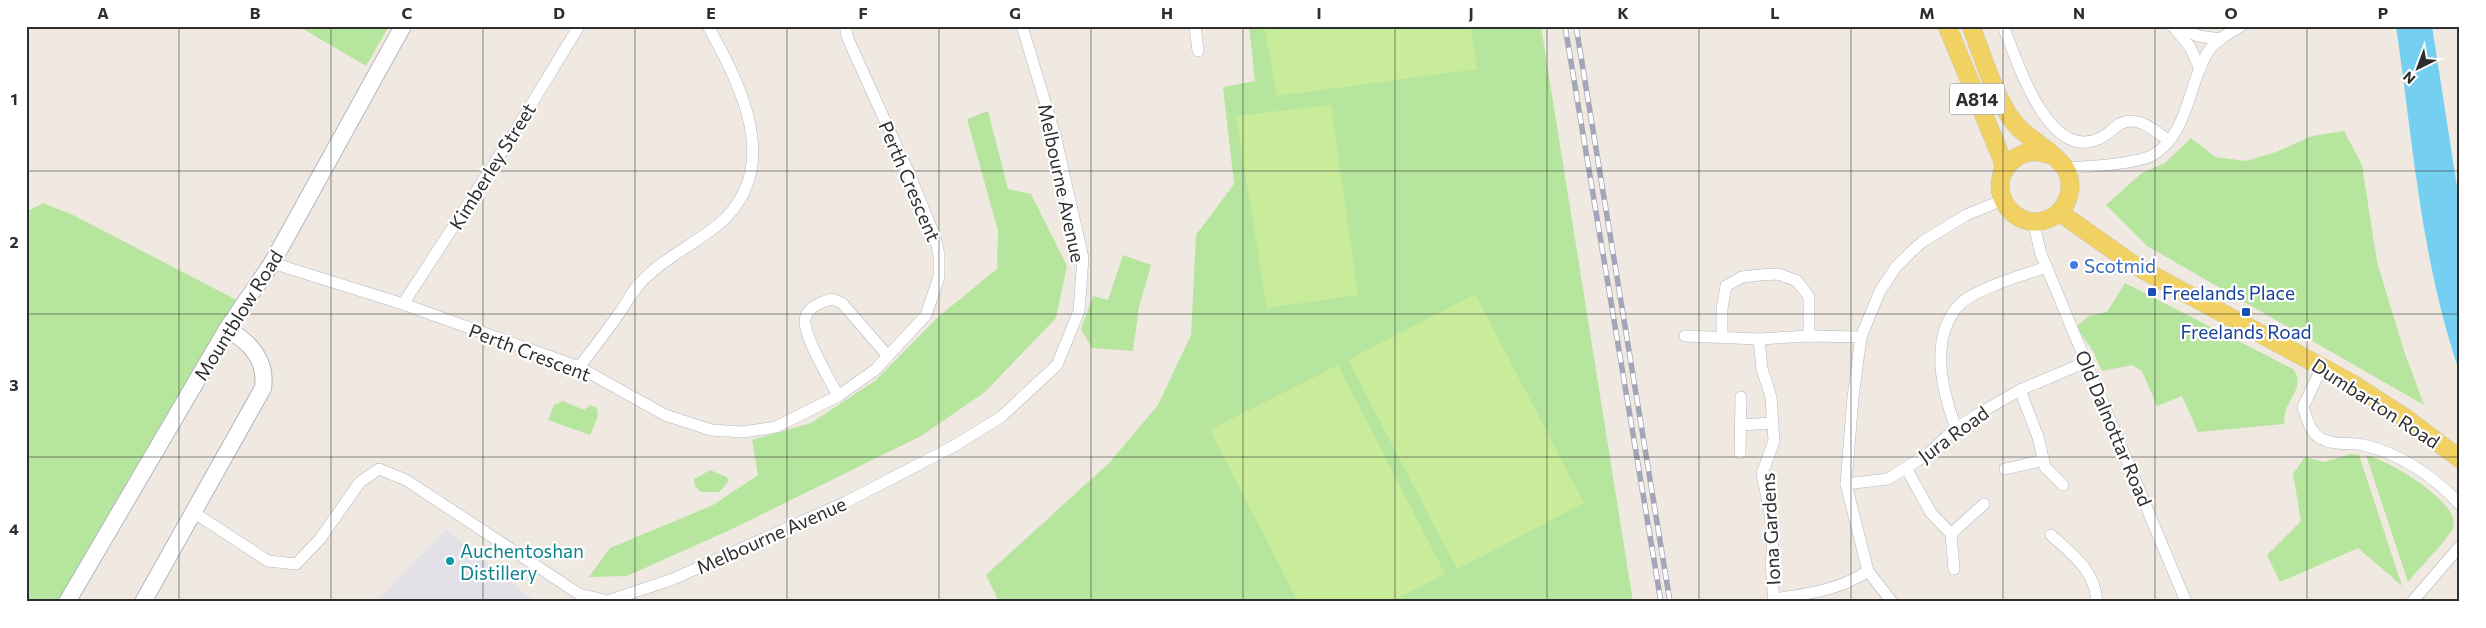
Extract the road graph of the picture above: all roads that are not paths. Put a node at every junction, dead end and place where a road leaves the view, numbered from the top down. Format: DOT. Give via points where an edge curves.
graph roads {
  1 [pos="403,26"];
  2 [pos="579,26"];
  3 [pos="708,26"];
  4 [pos="845,26"];
  5 [pos="1022,26"];
  6 [pos="1195,26"];
  7 [pos="1947,26"];
  8 [pos="1971,26"];
  9 [pos="2003,26"];
  10 [pos="2241,26"];
  11 [pos="2174,28"];
  12 [pos="2220,39"];
  13 [pos="1198,51"];
  14 [pos="2200,69"];
  15 [pos="2168,140"];
  16 [pos="2050,155"];
  17 [pos="2065,168"];
  18 [pos="2003,173"];
  19 [pos="2003,200"];
  20 [pos="2060,212"];
  21 [pos="2033,221"];
  22 [pos="272,263"];
  23 [pos="2047,267"];
  24 [pos="402,304"];
  25 [pos="227,330"];
  26 [pos="1685,336"];
  27 [pos="1809,336"];
  28 [pos="1722,337"];
  29 [pos="1861,337"];
  30 [pos="1759,339"];
  31 [pos="888,356"];
  32 [pos="2086,362"];
  33 [pos="2322,366"];
  34 [pos="579,368"];
  35 [pos="2020,390"];
  36 [pos="838,396"];
  37 [pos="1741,397"];
  38 [pos="1772,423"];
  39 [pos="1740,425"];
  40 [pos="1956,428"];
  41 [pos="1740,453"];
  42 [pos="2460,459"];
  43 [pos="2044,460"];
  44 [pos="1906,468"];
  45 [pos="2005,469"];
  46 [pos="1846,484"];
  47 [pos="2063,485"];
  48 [pos="1984,504"];
  49 [pos="2460,505"];
  50 [pos="193,512"];
  51 [pos="1951,534"];
  52 [pos="2051,535"];
  53 [pos="2460,546"];
  54 [pos="1954,569"];
  55 [pos="1868,571"];
  56 [pos="1774,600"];
  57 [pos="68,602"];
  58 [pos="142,602"];
  59 [pos="1892,602"];
  60 [pos="2097,602"];
  61 [pos="2186,602"];
  62 [pos="2412,602"];
  1 -- 22 [label="street, Mountblow Road"];
  2 -- 24 [label="street, Kimberley Street" via="514,133"];
  3 -- 34 [label="street" via="746,109 754,146 751,172 735,204 720,223 642,281"];
  4 -- 31 [label="street, Perth Crescent" via="911,178 939,255 939,277 926,315"];
  5 -- 50 [label="street, Melbourne Avenue" via="1055,135 1083,258 1079,311 1057,365 1001,417 954,446 846,502 726,556 673,579 608,601 579,594 406,480 379,469 360,482 320,539 296,564 268,561"];
  6 -- 13 [label="street"];
  7 -- 18 [label="main road, A814" via="2002,158"];
  8 -- 16 [label="main road, A814" via="2007,113"];
  9 -- 15 [label="street" via="2035,102 2058,133 2078,140 2096,140 2131,121 2148,126"];
  10 -- 12 [label="street"];
  11 -- 12 [label="street"];
  11 -- 14 [label="street" via="2190,47"];
  12 -- 14 [label="street" via="2208,52"];
  14 -- 15 [label="street" via="2182,118"];
  15 -- 17 [label="street" via="2152,155 2134,161"];
  16 -- 17 [label="main road, A814"];
  16 -- 18 [label="main road" via="2037,151 2023,154 2011,161"];
  17 -- 20 [label="main road" via="2070,194"];
  18 -- 19 [label="main road, A814" via="2000,186"];
  19 -- 21 [label="main road" via="2015,215"];
  19 -- 29 [label="street" via="1966,215 1910,253 1896,267 1880,292"];
  20 -- 21 [label="main road" via="2047,219"];
  20 -- 33 [label="main road, Dumbarton Road" via="2134,265"];
  21 -- 23 [label="street, Old Dalnottar Road"];
  22 -- 24 [label="street, Perth Crescent"];
  22 -- 25 [label="street, Mountblow Road"];
  23 -- 32 [label="street, Old Dalnottar Road"];
  23 -- 40 [label="street" via="1981,292 1960,304 1945,329 1942,374"];
  24 -- 34 [label="street, Perth Crescent"];
  25 -- 50 [label="street" via="254,349 263,370 263,388"];
  25 -- 57 [label="street, Mountblow Road"];
  26 -- 28 [label="street"];
  27 -- 28 [label="street" via="1809,297 1798,281 1778,274 1742,277 1726,286"];
  27 -- 29 [label="street"];
  27 -- 30 [label="street"];
  28 -- 30 [label="street"];
  29 -- 46 [label="street"];
  30 -- 38 [label="street, Iona Gardens" via="1762,369 1771,396"];
  31 -- 36 [label="street, Perth Crescent"];
  31 -- 36 [label="street" via="842,303 832,298 811,309 804,325"];
  32 -- 35 [label="street, Jura Road"];
  32 -- 61 [label="street, Old Dalnottar Road"];
  33 -- 42 [label="main road, Dumbarton Road" via="2382,402"];
  33 -- 49 [label="street" via="2303,407 2310,428 2320,439 2341,445 2382,449 2406,461"];
  34 -- 36 [label="street, Perth Crescent" via="665,414 711,430 743,432 776,427"];
  35 -- 40 [label="street, Jura Road"];
  35 -- 43 [label="street"];
  37 -- 39 [label="street"];
  38 -- 39 [label="street"];
  38 -- 56 [label="street, Iona Gardens" via="1774,440 1762,474 1771,524"];
  39 -- 41 [label="street"];
  40 -- 44 [label="street, Jura Road" via="1929,453"];
  43 -- 45 [label="street"];
  43 -- 47 [label="street" via="2046,467"];
  44 -- 46 [label="street, Jura Road" via="1888,479"];
  44 -- 51 [label="street" via="1931,513"];
  46 -- 55 [label="street"];
  48 -- 51 [label="street"];
  50 -- 58 [label="street"];
  51 -- 54 [label="street"];
  52 -- 60 [label="street" via="2090,574"];
  53 -- 62 [label="street"];
  55 -- 56 [label="street" via="1823,591"];
  55 -- 59 [label="street"];
}
